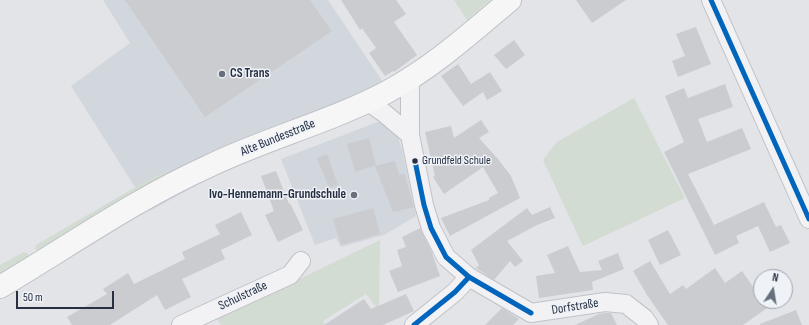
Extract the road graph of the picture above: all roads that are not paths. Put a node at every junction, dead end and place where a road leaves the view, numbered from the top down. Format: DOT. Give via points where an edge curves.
graph roads {
  1 [pos="510,0"];
  2 [pos="711,0"];
  3 [pos="410,79"];
  4 [pos="367,101"];
  5 [pos="410,135"];
  6 [pos="809,220"];
  7 [pos="301,261"];
  8 [pos="468,277"];
  9 [pos="0,287"];
  10 [pos="532,319"];
  11 [pos="181,325"];
  12 [pos="414,325"];
  13 [pos="650,325"];
  1 -- 3 [label="main road, Alte Bundesstraße"];
  2 -- 6 [label="street"];
  3 -- 4 [label="main road, Alte Bundesstraße"];
  3 -- 5 [label="street, Dorfstraße"];
  4 -- 5 [label="street"];
  4 -- 9 [label="main road, Alte Bundesstraße" via="209,165 131,207"];
  5 -- 8 [label="street, Dorfstraße" via="431,228 446,257"];
  7 -- 11 [label="street, Schulstraße" via="290,274"];
  8 -- 10 [label="street, Dorfstraße"];
  8 -- 12 [label="street" via="442,304"];
  10 -- 13 [label="street, Dorfstraße" via="605,302 626,304"];
}
